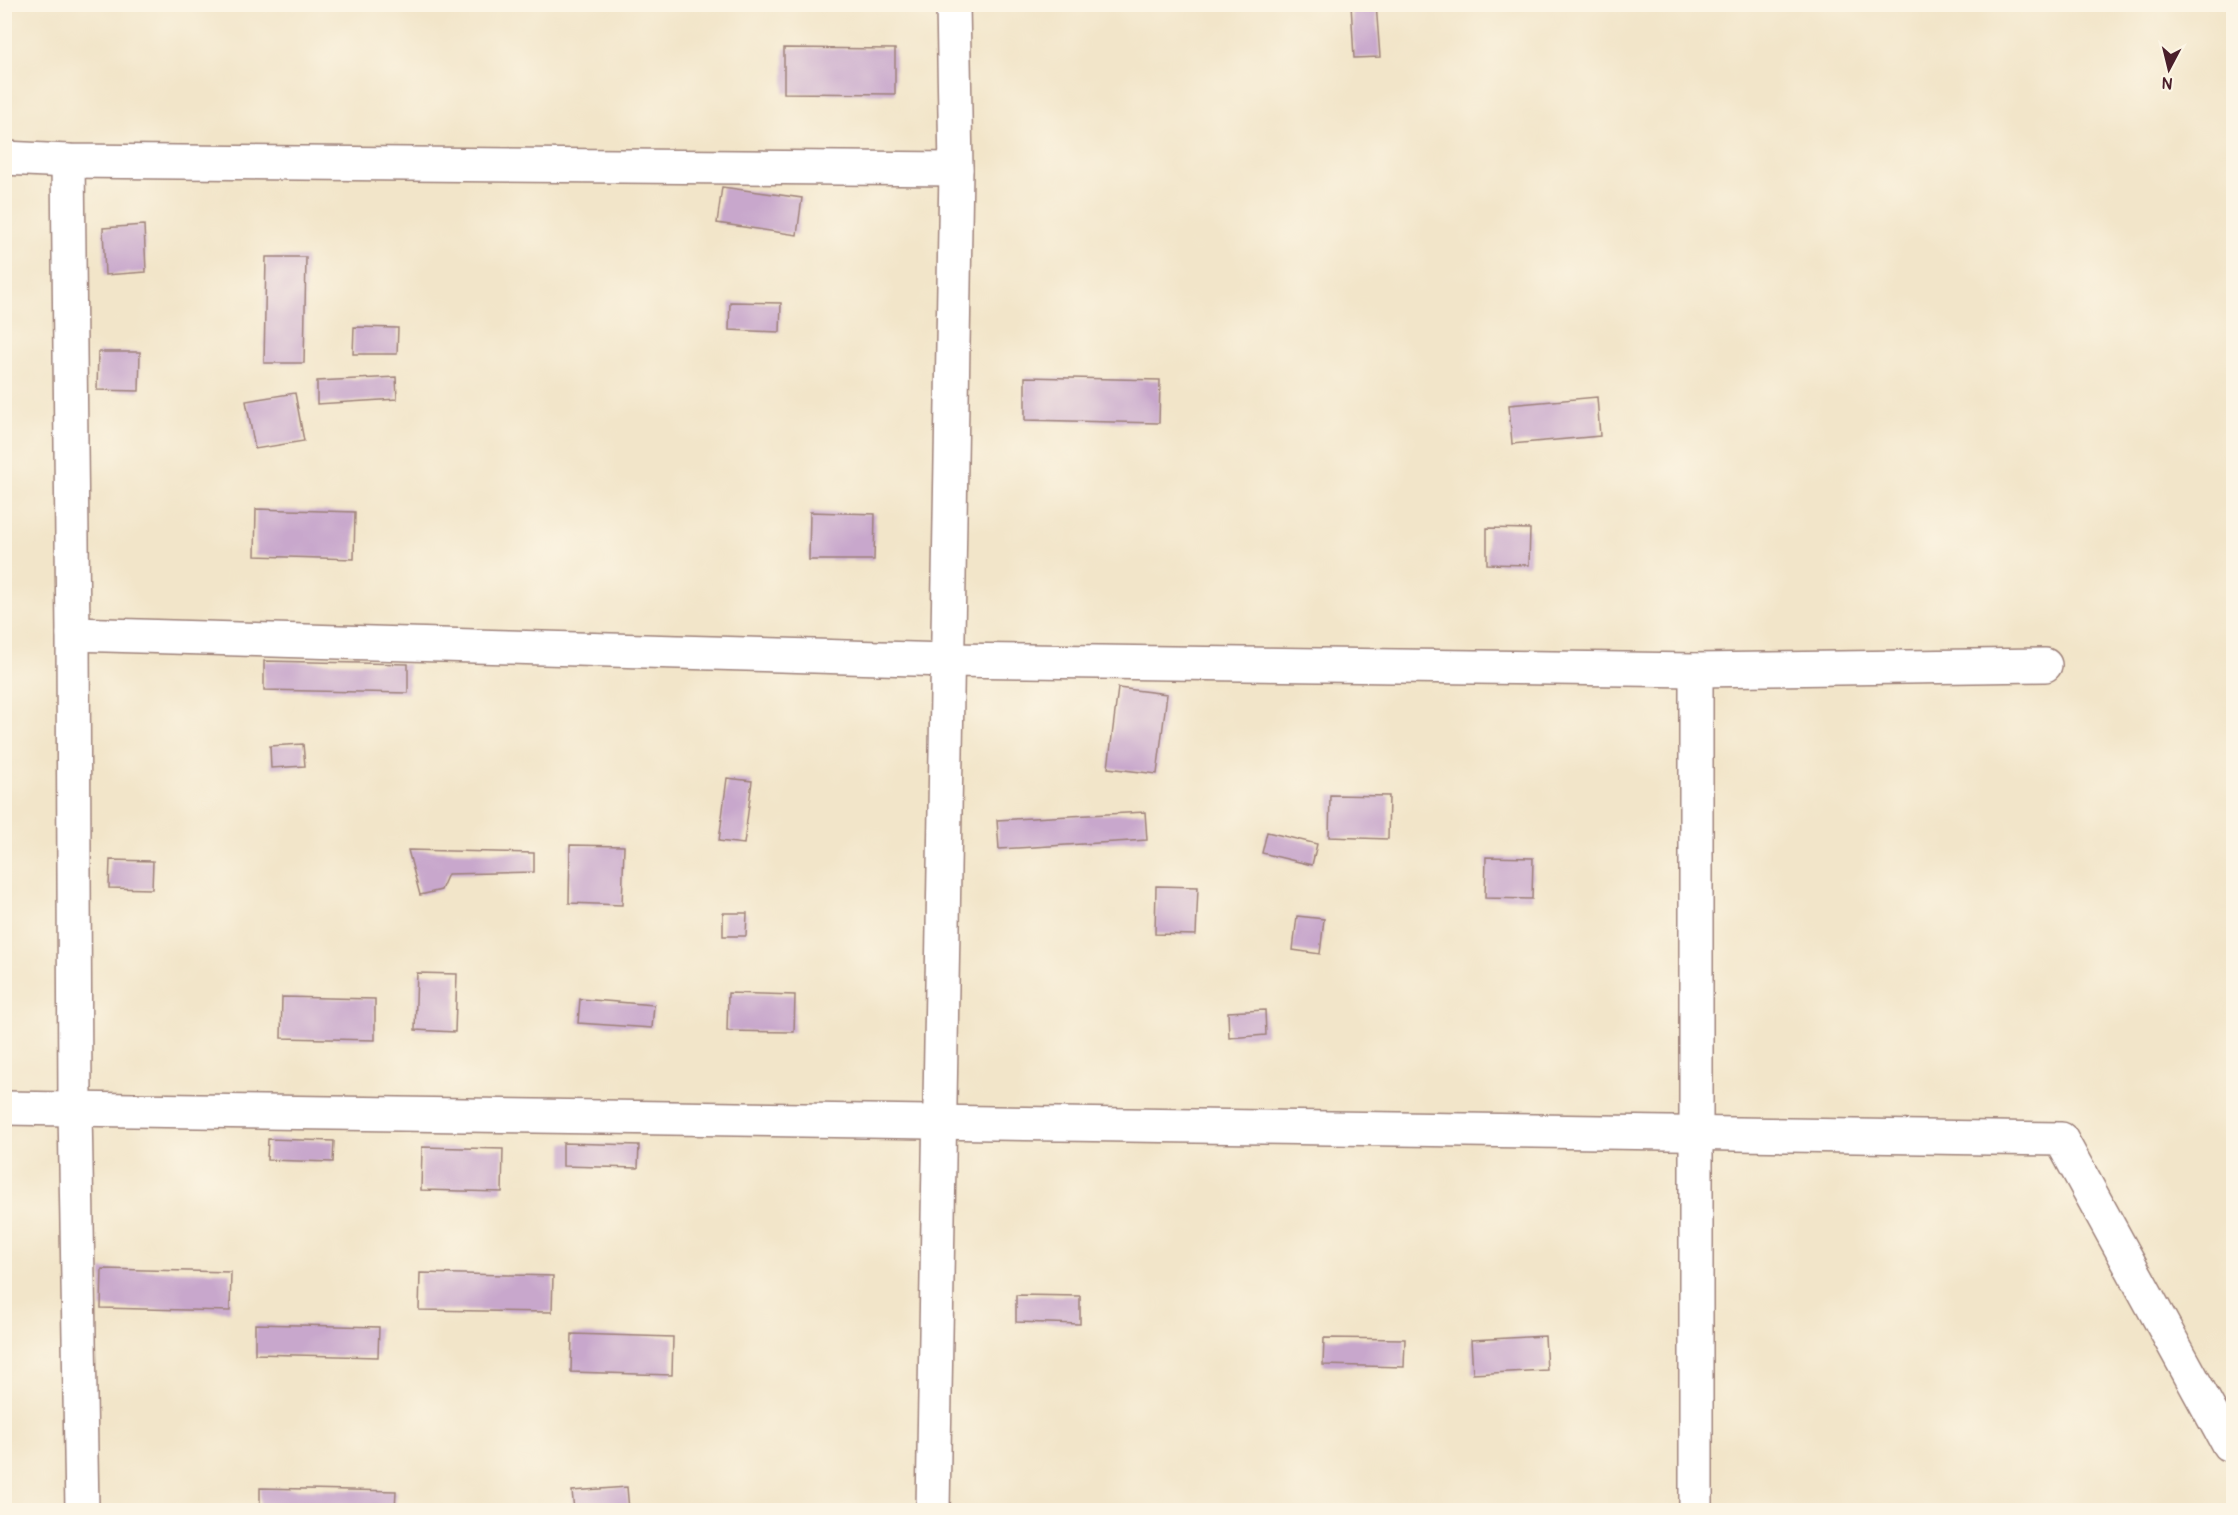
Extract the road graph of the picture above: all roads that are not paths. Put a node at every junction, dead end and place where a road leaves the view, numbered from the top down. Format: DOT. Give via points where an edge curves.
graph roads {
  1 [pos="953,4"];
  2 [pos="4,158"];
  3 [pos="68,161"];
  4 [pos="956,169"];
  5 [pos="73,634"];
  6 [pos="947,660"];
  7 [pos="2045,665"];
  8 [pos="1696,670"];
  9 [pos="4,1108"];
  10 [pos="75,1109"];
  11 [pos="939,1122"];
  12 [pos="1697,1133"];
  13 [pos="2234,1444"];
  14 [pos="82,1510"];
  15 [pos="933,1510"];
  16 [pos="1696,1510"];
  1 -- 4 [label="street"];
  2 -- 3 [label="street"];
  3 -- 4 [label="street"];
  3 -- 5 [label="street"];
  4 -- 6 [label="street"];
  5 -- 6 [label="street"];
  5 -- 10 [label="street"];
  6 -- 8 [label="street"];
  6 -- 11 [label="street"];
  7 -- 8 [label="street"];
  8 -- 12 [label="street"];
  9 -- 10 [label="street"];
  10 -- 11 [label="street"];
  10 -- 14 [label="street"];
  11 -- 12 [label="street"];
  11 -- 15 [label="street"];
  12 -- 13 [label="street" via="2061,1139 2228,1444"];
  12 -- 16 [label="street"];
}
